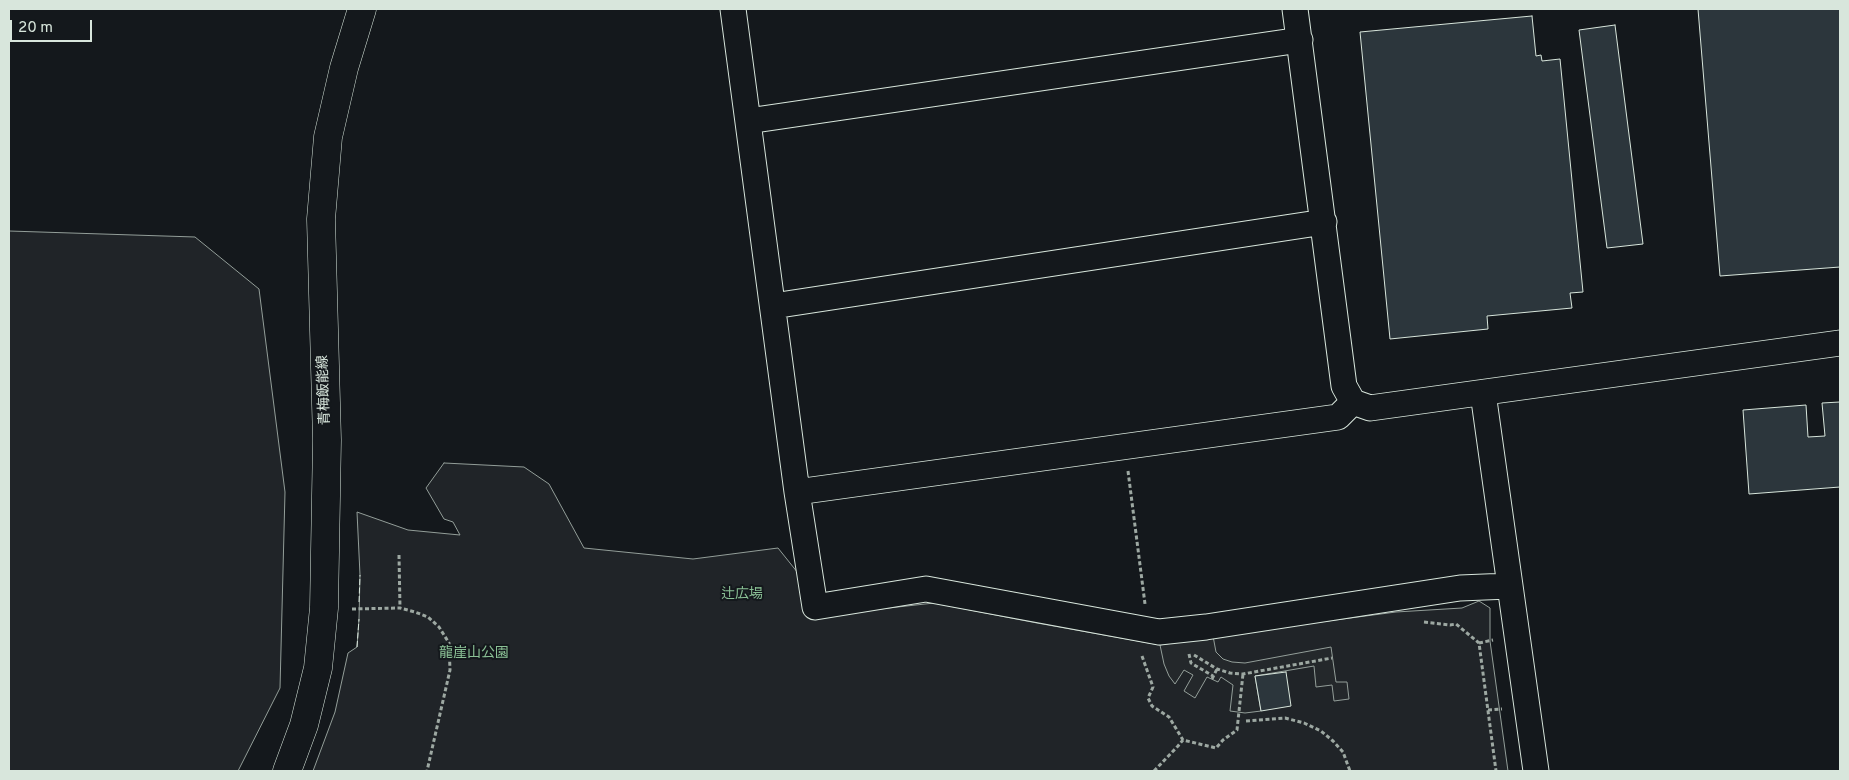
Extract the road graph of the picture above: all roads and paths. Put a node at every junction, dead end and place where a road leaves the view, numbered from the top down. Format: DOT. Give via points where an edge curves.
graph roads {
  1 [pos="362,9"];
  2 [pos="733,9"];
  3 [pos="1295,9"];
  4 [pos="1300,40"];
  5 [pos="748,121"];
  6 [pos="1324,222"];
  7 [pos="773,306"];
  8 [pos="1840,343"];
  9 [pos="1483,392"];
  10 [pos="1353,402"];
  11 [pos="1125,447"];
  12 [pos="797,492"];
  13 [pos="399,555"];
  14 [pos="1509,586"];
  15 [pos="324,608"];
  16 [pos="400,608"];
  17 [pos="1450,625"];
  18 [pos="1149,632"];
  19 [pos="1490,641"];
  20 [pos="1479,643"];
  21 [pos="1189,652"];
  22 [pos="1141,655"];
  23 [pos="1332,658"];
  24 [pos="1202,660"];
  25 [pos="1217,669"];
  26 [pos="1243,674"];
  27 [pos="1246,721"];
  28 [pos="1183,740"];
  29 [pos="287,771"];
  30 [pos="426,771"];
  31 [pos="1154,771"];
  32 [pos="1350,771"];
  33 [pos="1496,771"];
  34 [pos="1536,771"];
  1 -- 15 [label="main road, 青梅飯能線" via="328,137 321,219 327,440"];
  2 -- 5 [label="street"];
  3 -- 4 [label="street"];
  4 -- 5 [label="street"];
  4 -- 6 [label="street"];
  5 -- 7 [label="street"];
  6 -- 7 [label="street"];
  6 -- 10 [label="street" via="1344,386"];
  7 -- 12 [label="street"];
  8 -- 9 [label="street"];
  9 -- 10 [label="street" via="1370,408"];
  9 -- 14 [label="street"];
  10 -- 11 [label="street" via="1338,417"];
  11 -- 12 [label="street"];
  11 -- 18 [label="path"];
  12 -- 18 [label="street" via="816,607 926,589"];
  13 -- 16 [label="path"];
  14 -- 18 [label="street" via="1460,588 1206,627"];
  14 -- 34 [label="street"];
  15 -- 16 [label="path"];
  15 -- 29 [label="main road, 青梅飯能線" via="318,668 304,725"];
  16 -- 30 [label="path" via="428,617 449,643 450,670"];
  17 -- 20 [label="path" via="1456,624"];
  19 -- 20 [label="path"];
  20 -- 33 [label="path"];
  21 -- 25 [label="path" via="1191,663 1212,678"];
  22 -- 28 [label="path" via="1153,687 1148,698 1152,706 1169,717"];
  23 -- 26 [label="path"];
  24 -- 25 [label="path"];
  25 -- 26 [label="path"];
  26 -- 28 [label="path" via="1237,730 1216,748"];
  27 -- 32 [label="path" via="1285,718 1321,730 1343,752"];
  28 -- 31 [label="path"];
}
